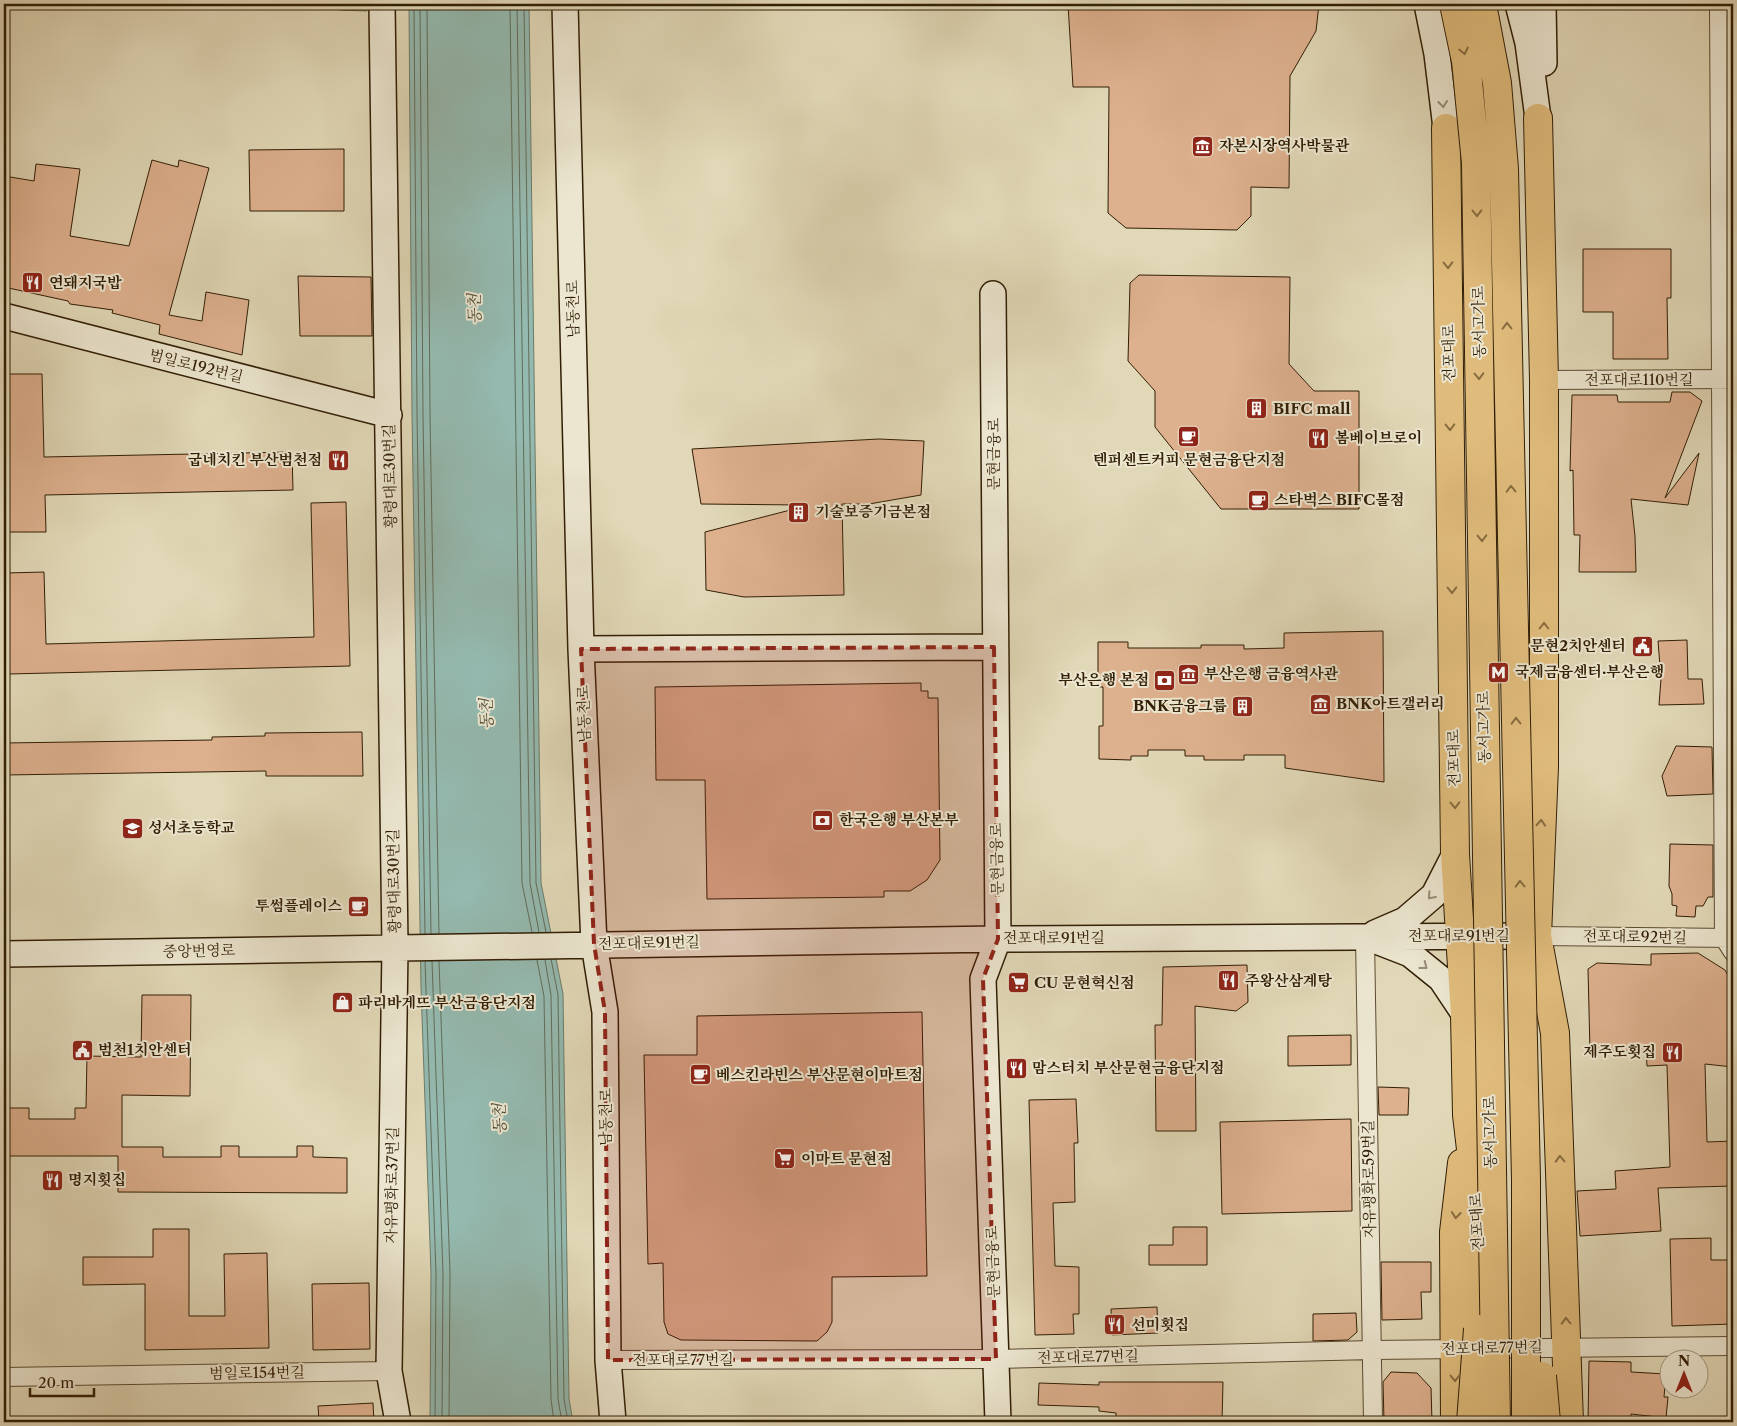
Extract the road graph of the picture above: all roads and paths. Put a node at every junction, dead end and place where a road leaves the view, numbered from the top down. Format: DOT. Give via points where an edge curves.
graph roads {
  1 [pos="382,4"];
  2 [pos="565,4"];
  3 [pos="1427,4"];
  4 [pos="1454,4"];
  5 [pos="1482,4"];
  6 [pos="1518,4"];
  7 [pos="1543,4"];
  8 [pos="1719,4"];
  9 [pos="1538,118"];
  10 [pos="1446,128"];
  11 [pos="993,294"];
  12 [pos="4,316"];
  13 [pos="1727,379"];
  14 [pos="1544,380"];
  15 [pos="389,415"];
  16 [pos="994,647"];
  17 [pos="581,650"];
  18 [pos="1454,747"];
  19 [pos="1544,766"];
  20 [pos="1455,854"];
  21 [pos="1536,936"];
  22 [pos="1365,937"];
  23 [pos="1461,937"];
  24 [pos="998,939"];
  25 [pos="1730,943"];
  26 [pos="583,944"];
  27 [pos="395,948"];
  28 [pos="4,954"];
  29 [pos="1465,1015"];
  30 [pos="1491,1178"];
  31 [pos="1526,1180"];
  32 [pos="1733,1346"];
  33 [pos="1567,1347"];
  34 [pos="1466,1348"];
  35 [pos="1534,1348"];
  36 [pos="1372,1350"];
  37 [pos="996,1359"];
  38 [pos="608,1360"];
  39 [pos="390,1371"];
  40 [pos="4,1377"];
  41 [pos="398,1422"];
  42 [pos="613,1422"];
  43 [pos="998,1422"];
  44 [pos="1374,1422"];
  45 [pos="1455,1422"];
  46 [pos="1471,1422"];
  47 [pos="1478,1422"];
  48 [pos="1496,1422"];
  49 [pos="1526,1422"];
  50 [pos="1535,1422"];
  51 [pos="1546,1422"];
  52 [pos="1569,1422"];
  1 -- 15 [label="street, 황령대로30번길"];
  2 -- 17 [label="street, 남동천로"];
  3 -- 10 [label="street, 전포대로, one-way"];
  4 -- 30 [label="main road, 동서고가로, one-way, bridge" via="1466,60 1476,163"];
  31 -- 5 [label="main road, 동서고가로, one-way, bridge" via="1504,169 1497,83"];
  6 -- 9 [label="street" via="1528,43"];
  7 -- 9 [label="street" via="1544,66"];
  8 -- 13 [label="street"];
  9 -- 14 [label="main road"];
  10 -- 18 [label="main road, 전포대로, one-way"];
  11 -- 16 [label="street, 문현금융로"];
  12 -- 15 [label="street, 범일로192번길"];
  13 -- 14 [label="street, 전포대로110번길"];
  13 -- 25 [label="street"];
  19 -- 14 [label="main road, one-way"];
  15 -- 27 [label="street, 황령대로30번길"];
  16 -- 17 [label="street"];
  16 -- 24 [label="street, 문현금융로"];
  17 -- 26 [label="street, 남동천로"];
  18 -- 19 [label="main road" via="1484,788 1524,788"];
  18 -- 20 [label="main road, 전포대로, one-way"];
  21 -- 19 [label="main road, one-way"];
  20 -- 22 [label="street, one-way" via="1434,895 1405,920"];
  20 -- 23 [label="main road, 전포대로"];
  21 -- 23 [label="street, 전포대로91번길"];
  21 -- 25 [label="street, 전포대로92번길"];
  33 -- 21 [label="main road, one-way" via="1555,1033"];
  21 -- 35 [label="main road"];
  22 -- 23 [label="street, 전포대로91번길"];
  22 -- 24 [label="street, 전포대로91번길"];
  22 -- 29 [label="street, one-way" via="1410,954 1441,979"];
  22 -- 36 [label="street, 자유평화로59번길"];
  23 -- 29 [label="main road, 전포대로"];
  24 -- 26 [label="street, 전포대로91번길"];
  24 -- 37 [label="street, 문현금융로" via="983,979"];
  26 -- 27 [label="street, 전포대로91번길"];
  26 -- 38 [label="street, 남동천로" via="605,1012"];
  27 -- 28 [label="street, 중앙번영로"];
  27 -- 39 [label="street, 자유평화로37번길"];
  29 -- 34 [label="main road, 전포대로, one-way" via="1467,1115 1479,1217"];
  30 -- 46 [label="main road, bridge"];
  30 -- 48 [label="main road, 동서고가로, bridge"];
  31 -- 49 [label="main road, 동서고가로, bridge"];
  31 -- 51 [label="main road, bridge"];
  32 -- 33 [label="street, 전포대로77번길"];
  33 -- 35 [label="street, 전포대로77번길"];
  33 -- 52 [label="main road"];
  34 -- 35 [label="street, 전포대로77번길"];
  34 -- 36 [label="street, 전포대로77번길"];
  34 -- 45 [label="main road, one-way"];
  34 -- 47 [label="main road, 전포대로"];
  35 -- 50 [label="main road"];
  36 -- 37 [label="street, 전포대로77번길"];
  36 -- 44 [label="street, 자유평화로59번길"];
  37 -- 38 [label="street, 전포대로77번길"];
  37 -- 43 [label="street, 문현금융로"];
  38 -- 42 [label="street, 남동천로"];
  39 -- 40 [label="street, 범일로154번길"];
  39 -- 41 [label="street, 자유평화로37번길"];
}
